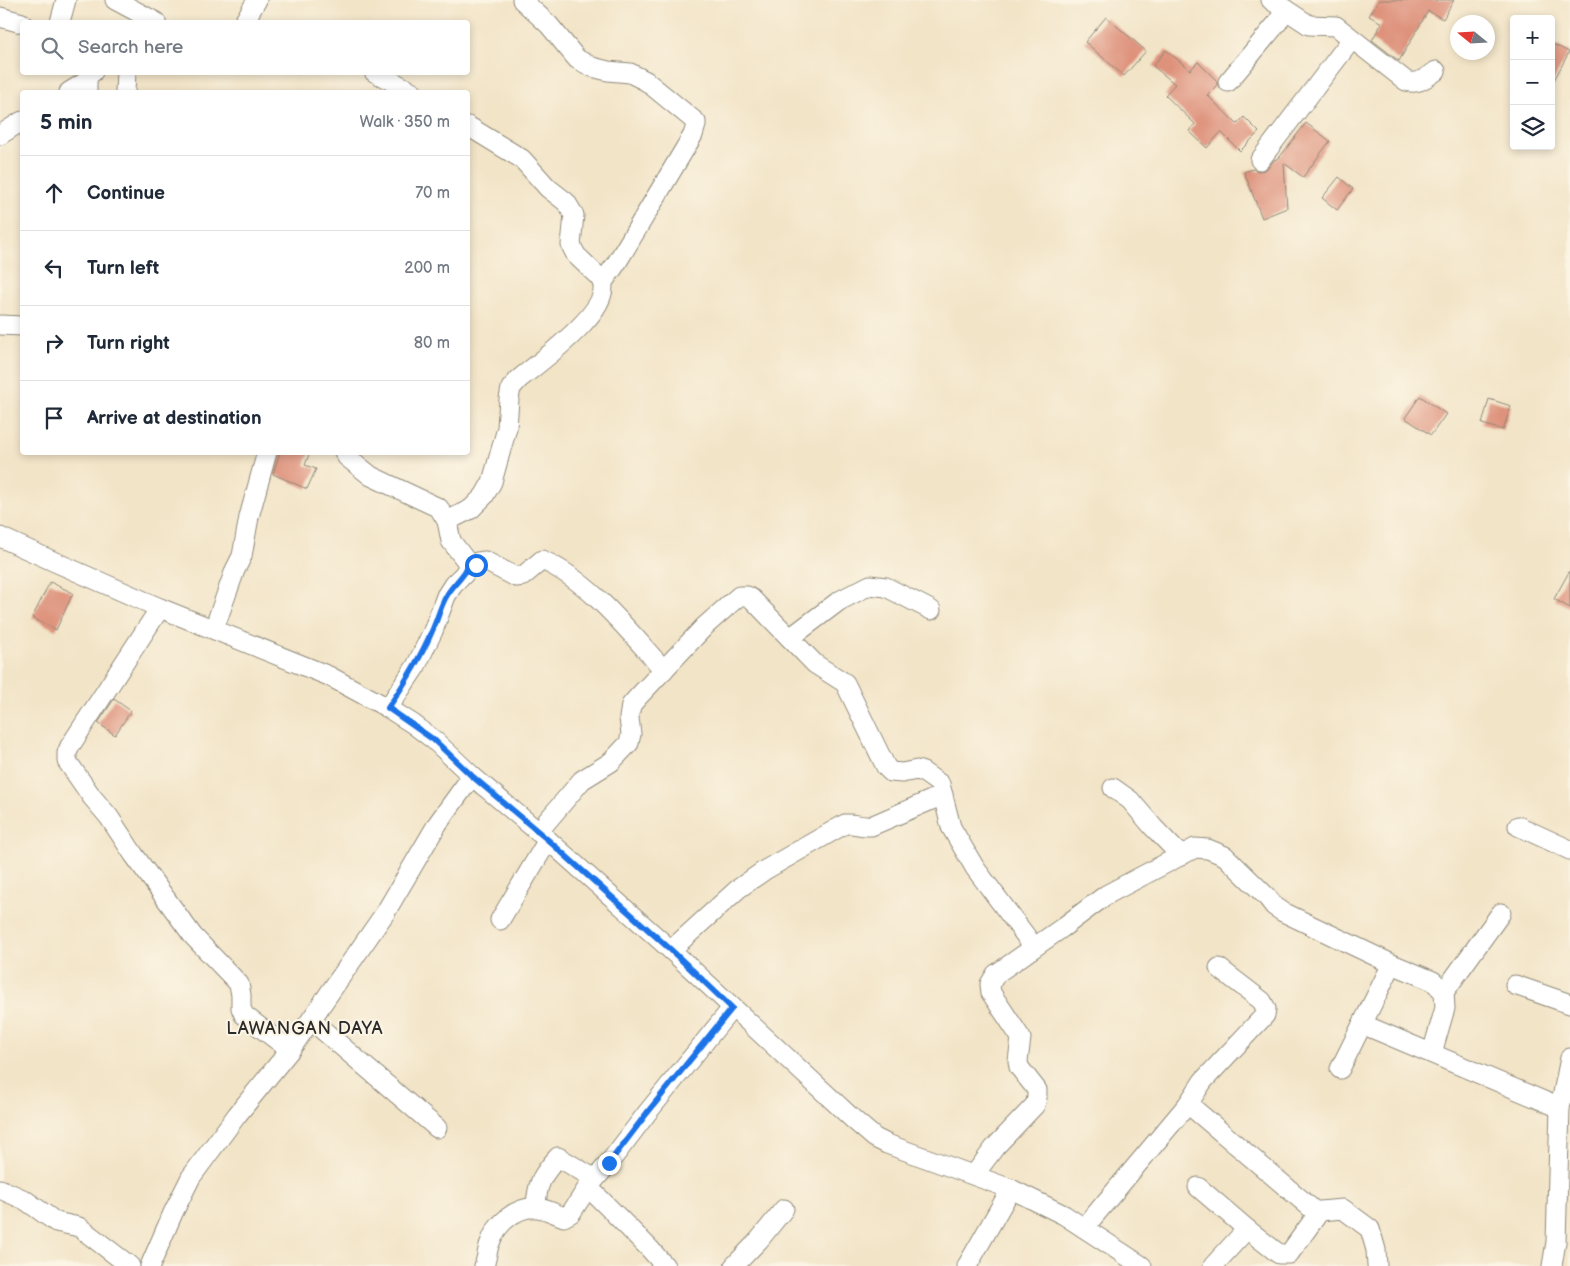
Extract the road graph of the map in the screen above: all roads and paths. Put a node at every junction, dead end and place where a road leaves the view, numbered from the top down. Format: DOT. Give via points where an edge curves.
graph roads {
  1 [pos="66,0"];
  2 [pos="115,0"];
  3 [pos="257,0"];
  4 [pos="522,0"];
  5 [pos="1281,4"];
  6 [pos="0,16"];
  7 [pos="61,20"];
  8 [pos="152,20"];
  9 [pos="247,20"];
  10 [pos="20,22"];
  11 [pos="1352,39"];
  12 [pos="1436,71"];
  13 [pos="126,75"];
  14 [pos="380,75"];
  15 [pos="89,82"];
  16 [pos="1228,82"];
  17 [pos="73,90"];
  18 [pos="125,90"];
  19 [pos="409,90"];
  20 [pos="20,123"];
  21 [pos="470,127"];
  22 [pos="0,135"];
  23 [pos="1260,160"];
  24 [pos="603,282"];
  25 [pos="0,325"];
  26 [pos="20,326"];
  27 [pos="266,455"];
  28 [pos="346,455"];
  29 [pos="447,521"];
  30 [pos="0,537"];
  31 [pos="468,567"];
  32 [pos="160,608"];
  33 [pos="930,610"];
  34 [pos="214,629"];
  35 [pos="790,638"];
  36 [pos="664,670"];
  37 [pos="388,708"];
  38 [pos="472,776"];
  39 [pos="1113,788"];
  40 [pos="943,795"];
  41 [pos="1518,826"];
  42 [pos="543,836"];
  43 [pos="1570,850"];
  44 [pos="1181,856"];
  45 [pos="1501,912"];
  46 [pos="500,920"];
  47 [pos="1034,948"];
  48 [pos="671,950"];
  49 [pos="1392,964"];
  50 [pos="1219,968"];
  51 [pos="1515,985"];
  52 [pos="1444,992"];
  53 [pos="1570,1004"];
  54 [pos="732,1008"];
  55 [pos="310,1020"];
  56 [pos="1362,1024"];
  57 [pos="290,1050"];
  58 [pos="1432,1053"];
  59 [pos="1570,1058"];
  60 [pos="1340,1070"];
  61 [pos="1188,1104"];
  62 [pos="1560,1108"];
  63 [pos="437,1128"];
  64 [pos="974,1175"];
  65 [pos="592,1183"];
  66 [pos="1198,1187"];
  67 [pos="0,1189"];
  68 [pos="1011,1189"];
  69 [pos="536,1207"];
  70 [pos="784,1209"];
  71 [pos="1317,1213"];
  72 [pos="1084,1228"];
  73 [pos="1247,1229"];
  74 [pos="130,1266"];
  75 [pos="150,1266"];
  76 [pos="484,1266"];
  77 [pos="664,1266"];
  78 [pos="734,1266"];
  79 [pos="966,1266"];
  80 [pos="1142,1266"];
  81 [pos="1213,1266"];
  82 [pos="1377,1266"];
  83 [pos="1552,1266"];
  1 -- 7 [label="street"];
  2 -- 8 [label="street"];
  3 -- 9 [label="street"];
  4 -- 24 [label="street" via="577,58 592,67 630,73 646,81 696,122 693,135"];
  5 -- 11 [label="street" via="1309,25 1336,26"];
  5 -- 16 [label="street" via="1278,22"];
  6 -- 10 [label="street"];
  11 -- 12 [label="street" via="1406,81 1419,82"];
  11 -- 23 [label="street"];
  13 -- 18 [label="street"];
  14 -- 19 [label="street"];
  15 -- 17 [label="street"];
  20 -- 22 [label="street"];
  21 -- 24 [label="street" via="522,159 548,188 566,202 574,215 571,245 576,255"];
  24 -- 29 [label="street" via="603,291 593,313 583,325 511,388 507,428 492,482 484,496 470,509"];
  25 -- 26 [label="street"];
  27 -- 34 [label="street" via="242,556"];
  28 -- 29 [label="street" via="371,476 439,508"];
  29 -- 31 [label="street" via="451,541"];
  30 -- 32 [label="street"];
  31 -- 36 [label="street" via="485,561 516,578 542,560 592,594"];
  31 -- 37 [label="street" via="446,596 416,666"];
  32 -- 34 [label="street"];
  32 -- 57 [label="street" via="70,746 67,761 193,936 239,984 244,1015"];
  33 -- 35 [label="street" via="886,587 870,585 838,601"];
  34 -- 37 [label="street" via="329,676"];
  35 -- 36 [label="street" via="752,599 739,596 705,626"];
  35 -- 40 [label="street" via="816,664 845,683 886,767 891,772 924,772 940,784"];
  36 -- 42 [label="street" via="631,705 629,743 612,762 582,780"];
  37 -- 38 [label="street" via="434,740"];
  38 -- 42 [label="street"];
  38 -- 55 [label="street" via="438,823 385,913"];
  39 -- 44 [label="street" via="1130,800"];
  40 -- 47 [label="street" via="951,827 975,868"];
  40 -- 48 [label="street" via="871,826 845,824 738,889"];
  41 -- 43 [label="street"];
  42 -- 46 [label="street"];
  42 -- 48 [label="street"];
  44 -- 47 [label="street" via="1106,895"];
  44 -- 49 [label="street" via="1195,848 1225,856 1274,906"];
  45 -- 52 [label="street"];
  47 -- 64 [label="street" via="996,974 990,984 990,994 1021,1038 1019,1067 1036,1090 1037,1098 1029,1113 995,1147"];
  48 -- 54 [label="street"];
  49 -- 52 [label="street" via="1434,981"];
  49 -- 56 [label="street"];
  50 -- 61 [label="street" via="1262,1001 1265,1015 1203,1081"];
  51 -- 53 [label="street"];
  52 -- 58 [label="street" via="1445,1008"];
  54 -- 64 [label="street" via="876,1138"];
  54 -- 65 [label="street"];
  55 -- 57 [label="street"];
  55 -- 63 [label="street"];
  56 -- 58 [label="street"];
  56 -- 60 [label="street"];
  57 -- 75 [label="street" via="191,1177"];
  58 -- 62 [label="street"];
  59 -- 62 [label="street"];
  61 -- 71 [label="street"];
  61 -- 72 [label="street"];
  62 -- 83 [label="street" via="1557,1233"];
  64 -- 68 [label="street"];
  65 -- 69 [label="street" via="571,1213 564,1217"];
  65 -- 69 [label="street" via="558,1156 546,1170 537,1189"];
  65 -- 77 [label="street"];
  66 -- 73 [label="street"];
  67 -- 74 [label="street" via="25,1200 56,1222 79,1227"];
  68 -- 72 [label="street"];
  68 -- 79 [label="street"];
  69 -- 76 [label="street" via="515,1212 495,1231"];
  70 -- 78 [label="street"];
  71 -- 73 [label="street" via="1289,1254 1279,1254"];
  71 -- 82 [label="street" via="1343,1209 1370,1230"];
  72 -- 80 [label="street"];
  73 -- 81 [label="street"];
}
